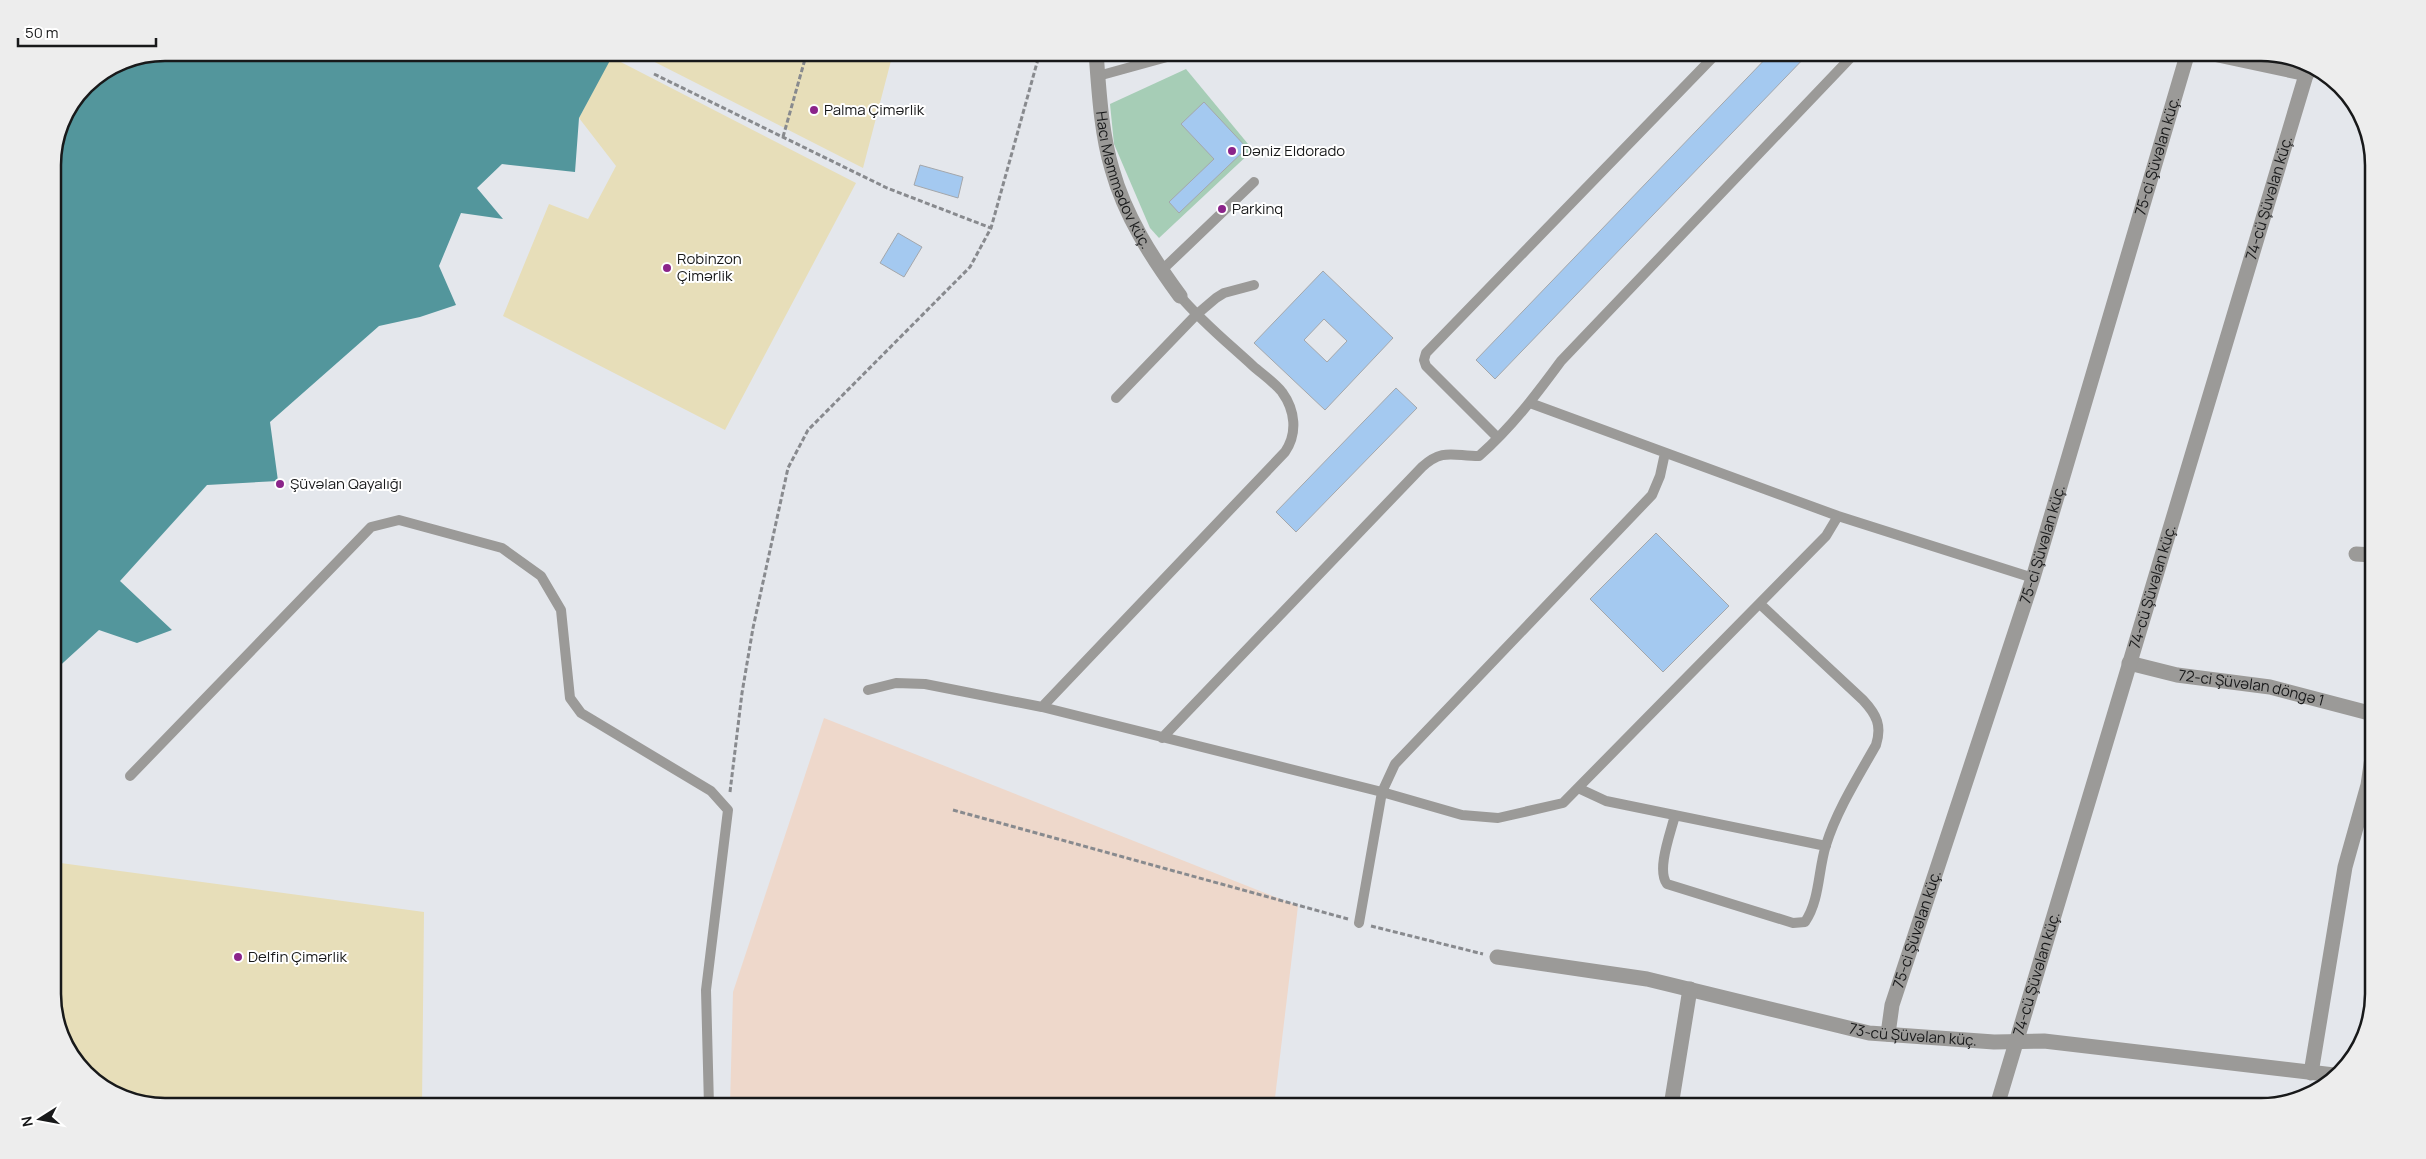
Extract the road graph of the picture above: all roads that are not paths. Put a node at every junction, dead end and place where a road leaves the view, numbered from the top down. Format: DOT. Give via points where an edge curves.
graph roads {
  1 [pos="1097,61"];
  2 [pos="1152,61"];
  3 [pos="1709,61"];
  4 [pos="1847,61"];
  5 [pos="2185,61"];
  6 [pos="2256,61"];
  7 [pos="2299,69"];
  8 [pos="2307,72"];
  9 [pos="1098,76"];
  10 [pos="1254,182"];
  11 [pos="1161,271"];
  12 [pos="1254,285"];
  13 [pos="1180,296"];
  14 [pos="1196,315"];
  15 [pos="1116,398"];
  16 [pos="1530,403"];
  17 [pos="1498,438"];
  18 [pos="1666,453"];
  19 [pos="1838,516"];
  20 [pos="2356,554"];
  21 [pos="2365,555"];
  22 [pos="2033,578"];
  23 [pos="1760,604"];
  24 [pos="2129,663"];
  25 [pos="868,690"];
  26 [pos="1042,707"];
  27 [pos="2365,712"];
  28 [pos="1162,738"];
  29 [pos="130,776"];
  30 [pos="1578,788"];
  31 [pos="1382,792"];
  32 [pos="2365,796"];
  33 [pos="1675,815"];
  34 [pos="1826,846"];
  35 [pos="1359,923"];
  36 [pos="1497,957"];
  37 [pos="1690,988"];
  38 [pos="1888,1034"];
  39 [pos="2016,1041"];
  40 [pos="2311,1073"];
  41 [pos="2326,1074"];
  42 [pos="709,1098"];
  43 [pos="1672,1098"];
  44 [pos="1999,1098"];
  1 -- 9 [label="street, Hacı Məmmədov küç."];
  2 -- 9 [label="lane"];
  3 -- 17 [label="lane" via="1426,353 1426,366"];
  4 -- 16 [label="lane" via="1561,361"];
  5 -- 22 [label="street, 75-ci Şüvəlan küç."];
  6 -- 7 [label="street"];
  8 -- 24 [label="street, 74-cü Şüvəlan küç."];
  9 -- 11 [label="street, Hacı Məmmədov küç." via="1098,94 1112,168 1135,225"];
  10 -- 11 [label="lane"];
  11 -- 13 [label="street, Hacı Məmmədov küç."];
  12 -- 14 [label="lane" via="1224,293"];
  13 -- 14 [label="lane"];
  14 -- 15 [label="lane"];
  14 -- 26 [label="lane" via="1281,391 1290,408 1294,427 1292,441"];
  16 -- 17 [label="lane"];
  16 -- 18 [label="lane"];
  17 -- 28 [label="lane" via="1479,456 1441,455 1422,467"];
  18 -- 19 [label="lane"];
  18 -- 31 [label="lane" via="1652,495 1405,752 1395,764"];
  19 -- 22 [label="lane"];
  19 -- 23 [label="lane" via="1826,536"];
  20 -- 21 [label="street"];
  22 -- 38 [label="street, 75-ci Şüvəlan küç." via="1892,1005"];
  23 -- 30 [label="lane"];
  23 -- 34 [label="lane" via="1864,700 1875,712 1879,724 1876,745 1836,818"];
  24 -- 27 [label="street, 72-ci Şüvəlan döngə 1" via="2177,674 2270,687"];
  24 -- 39 [label="street, 74-cü Şüvəlan küç."];
  25 -- 26 [label="lane" via="896,683 925,684"];
  26 -- 28 [label="lane"];
  28 -- 31 [label="lane"];
  29 -- 42 [label="lane" via="371,526 399,520 502,548 541,576 561,610 570,698 581,713 711,791 728,810 706,990"];
  30 -- 31 [label="lane" via="1562,803 1498,818 1462,815"];
  30 -- 33 [label="lane" via="1606,800"];
  31 -- 35 [label="lane"];
  32 -- 40 [label="street" via="2345,867"];
  33 -- 34 [label="lane"];
  33 -- 34 [label="lane" via="1662,868 1667,884 1793,923 1805,922 1812,911"];
  36 -- 37 [label="street, 73-cü Şüvəlan küç."];
  37 -- 38 [label="street, 73-cü Şüvəlan küç." via="1848,1029"];
  37 -- 43 [label="street"];
  38 -- 39 [label="street, 73-cü Şüvəlan küç."];
  39 -- 40 [label="street, 73-cü Şüvəlan küç." via="2044,1041"];
  39 -- 44 [label="street, 74-cü Şüvəlan küç."];
  40 -- 41 [label="street, 73-cü Şüvəlan küç."];
}
